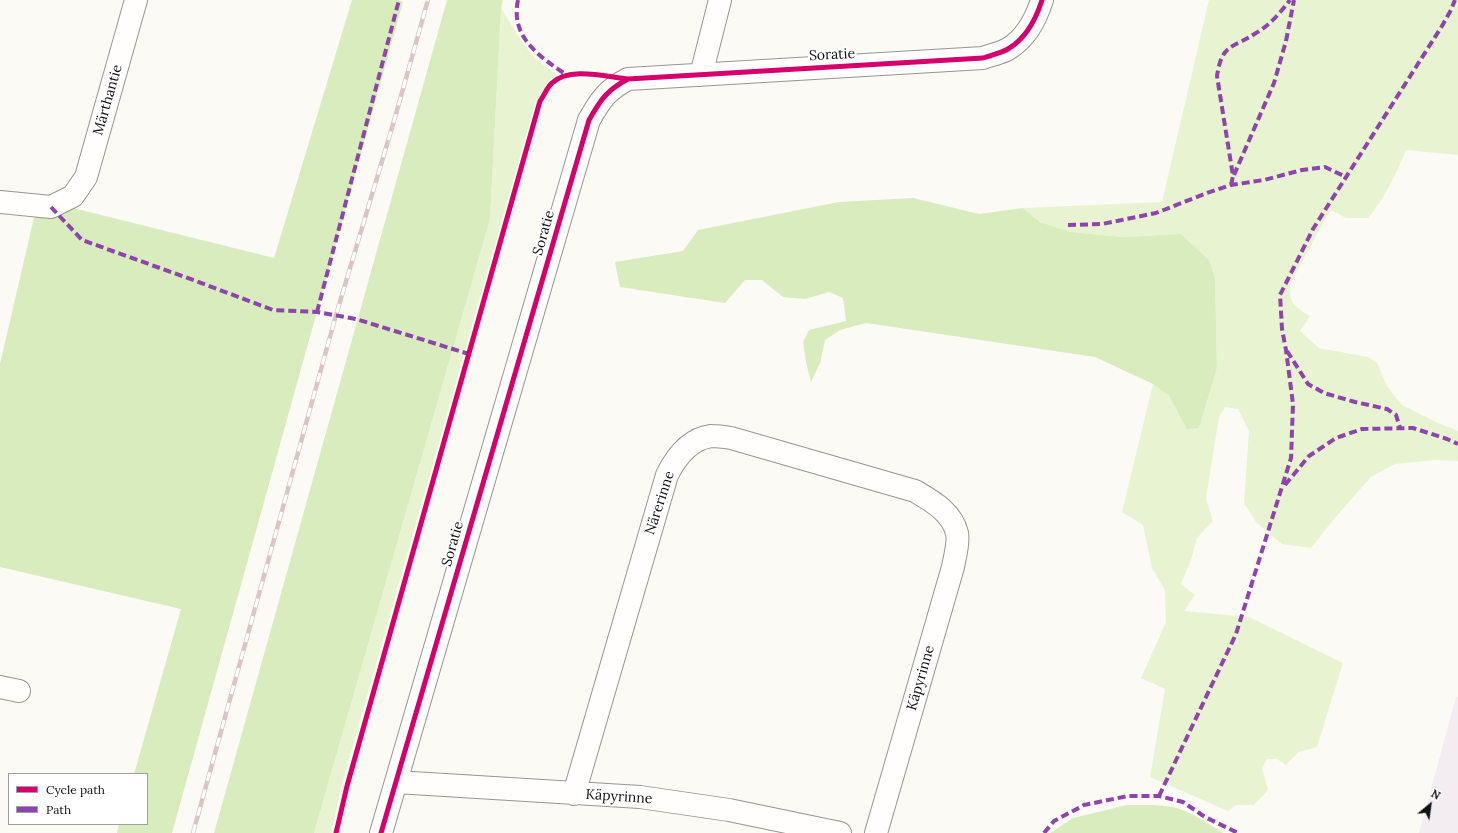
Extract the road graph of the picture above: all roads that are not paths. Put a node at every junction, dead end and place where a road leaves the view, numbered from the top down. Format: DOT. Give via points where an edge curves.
graph roads {
  1 [pos="136,0"];
  2 [pos="720,0"];
  3 [pos="1042,0"];
  4 [pos="701,75"];
  5 [pos="0,202"];
  6 [pos="953,523"];
  7 [pos="396,782"];
  8 [pos="574,794"];
  9 [pos="381,833"];
  10 [pos="840,833"];
  11 [pos="876,833"];
  1 -- 5 [label="street, Märthantie" via="86,177 73,196 51,207"];
  2 -- 4 [label="street"];
  3 -- 4 [label="street, Soratie" via="1025,34 1007,49 983,58"];
  4 -- 7 [label="street, Soratie" via="628,79 611,89 600,100 589,120"];
  6 -- 8 [label="street, Närerinne" via="936,503 915,491 731,438 711,436 687,447 674,460 667,475"];
  6 -- 11 [label="street, Käpyrinne" via="957,533 954,567"];
  7 -- 8 [label="street, Käpyrinne"];
  7 -- 9 [label="street, Soratie"];
  8 -- 10 [label="street, Käpyrinne" via="640,797 729,810"];
}
